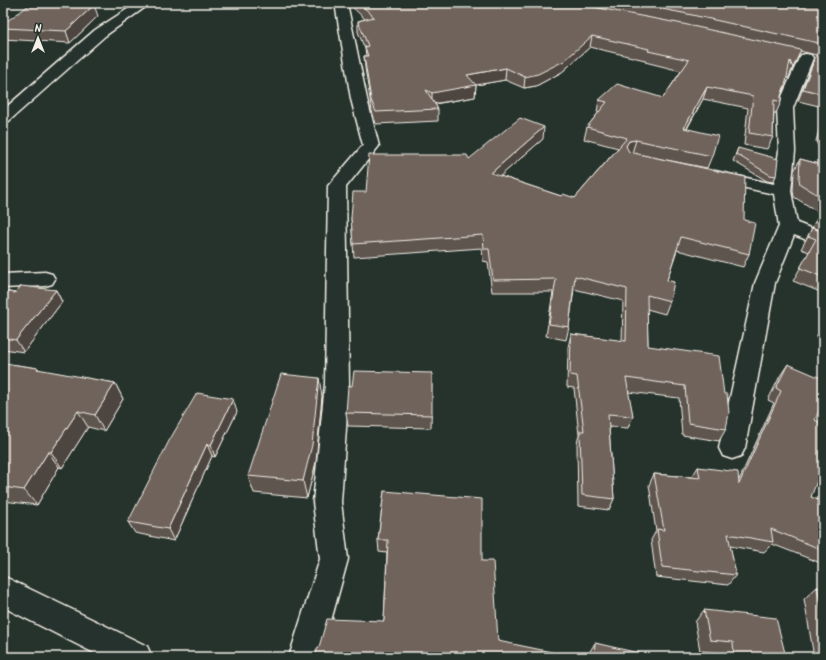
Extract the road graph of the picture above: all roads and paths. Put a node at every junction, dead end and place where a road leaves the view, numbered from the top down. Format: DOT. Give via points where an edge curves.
graph roads {
  1 [pos="145,3"];
  2 [pos="341,3"];
  3 [pos="805,57"];
  4 [pos="3,118"];
  5 [pos="700,173"];
  6 [pos="782,191"];
  7 [pos="788,226"];
  8 [pos="823,240"];
  9 [pos="45,279"];
  10 [pos="3,281"];
  11 [pos="732,448"];
  12 [pos="3,591"];
  13 [pos="136,657"];
  14 [pos="305,657"];
  1 -- 4 [label="street" via="100,33"];
  2 -- 14 [label="street" via="359,99 371,146 337,186 337,384 327,502 334,559"];
  3 -- 6 [label="street" via="785,108 787,151"];
  5 -- 6 [label="street"];
  6 -- 7 [label="street"];
  7 -- 8 [label="street"];
  7 -- 11 [label="street" via="765,283"];
  9 -- 10 [label="street"];
  12 -- 13 [label="street"];
}
